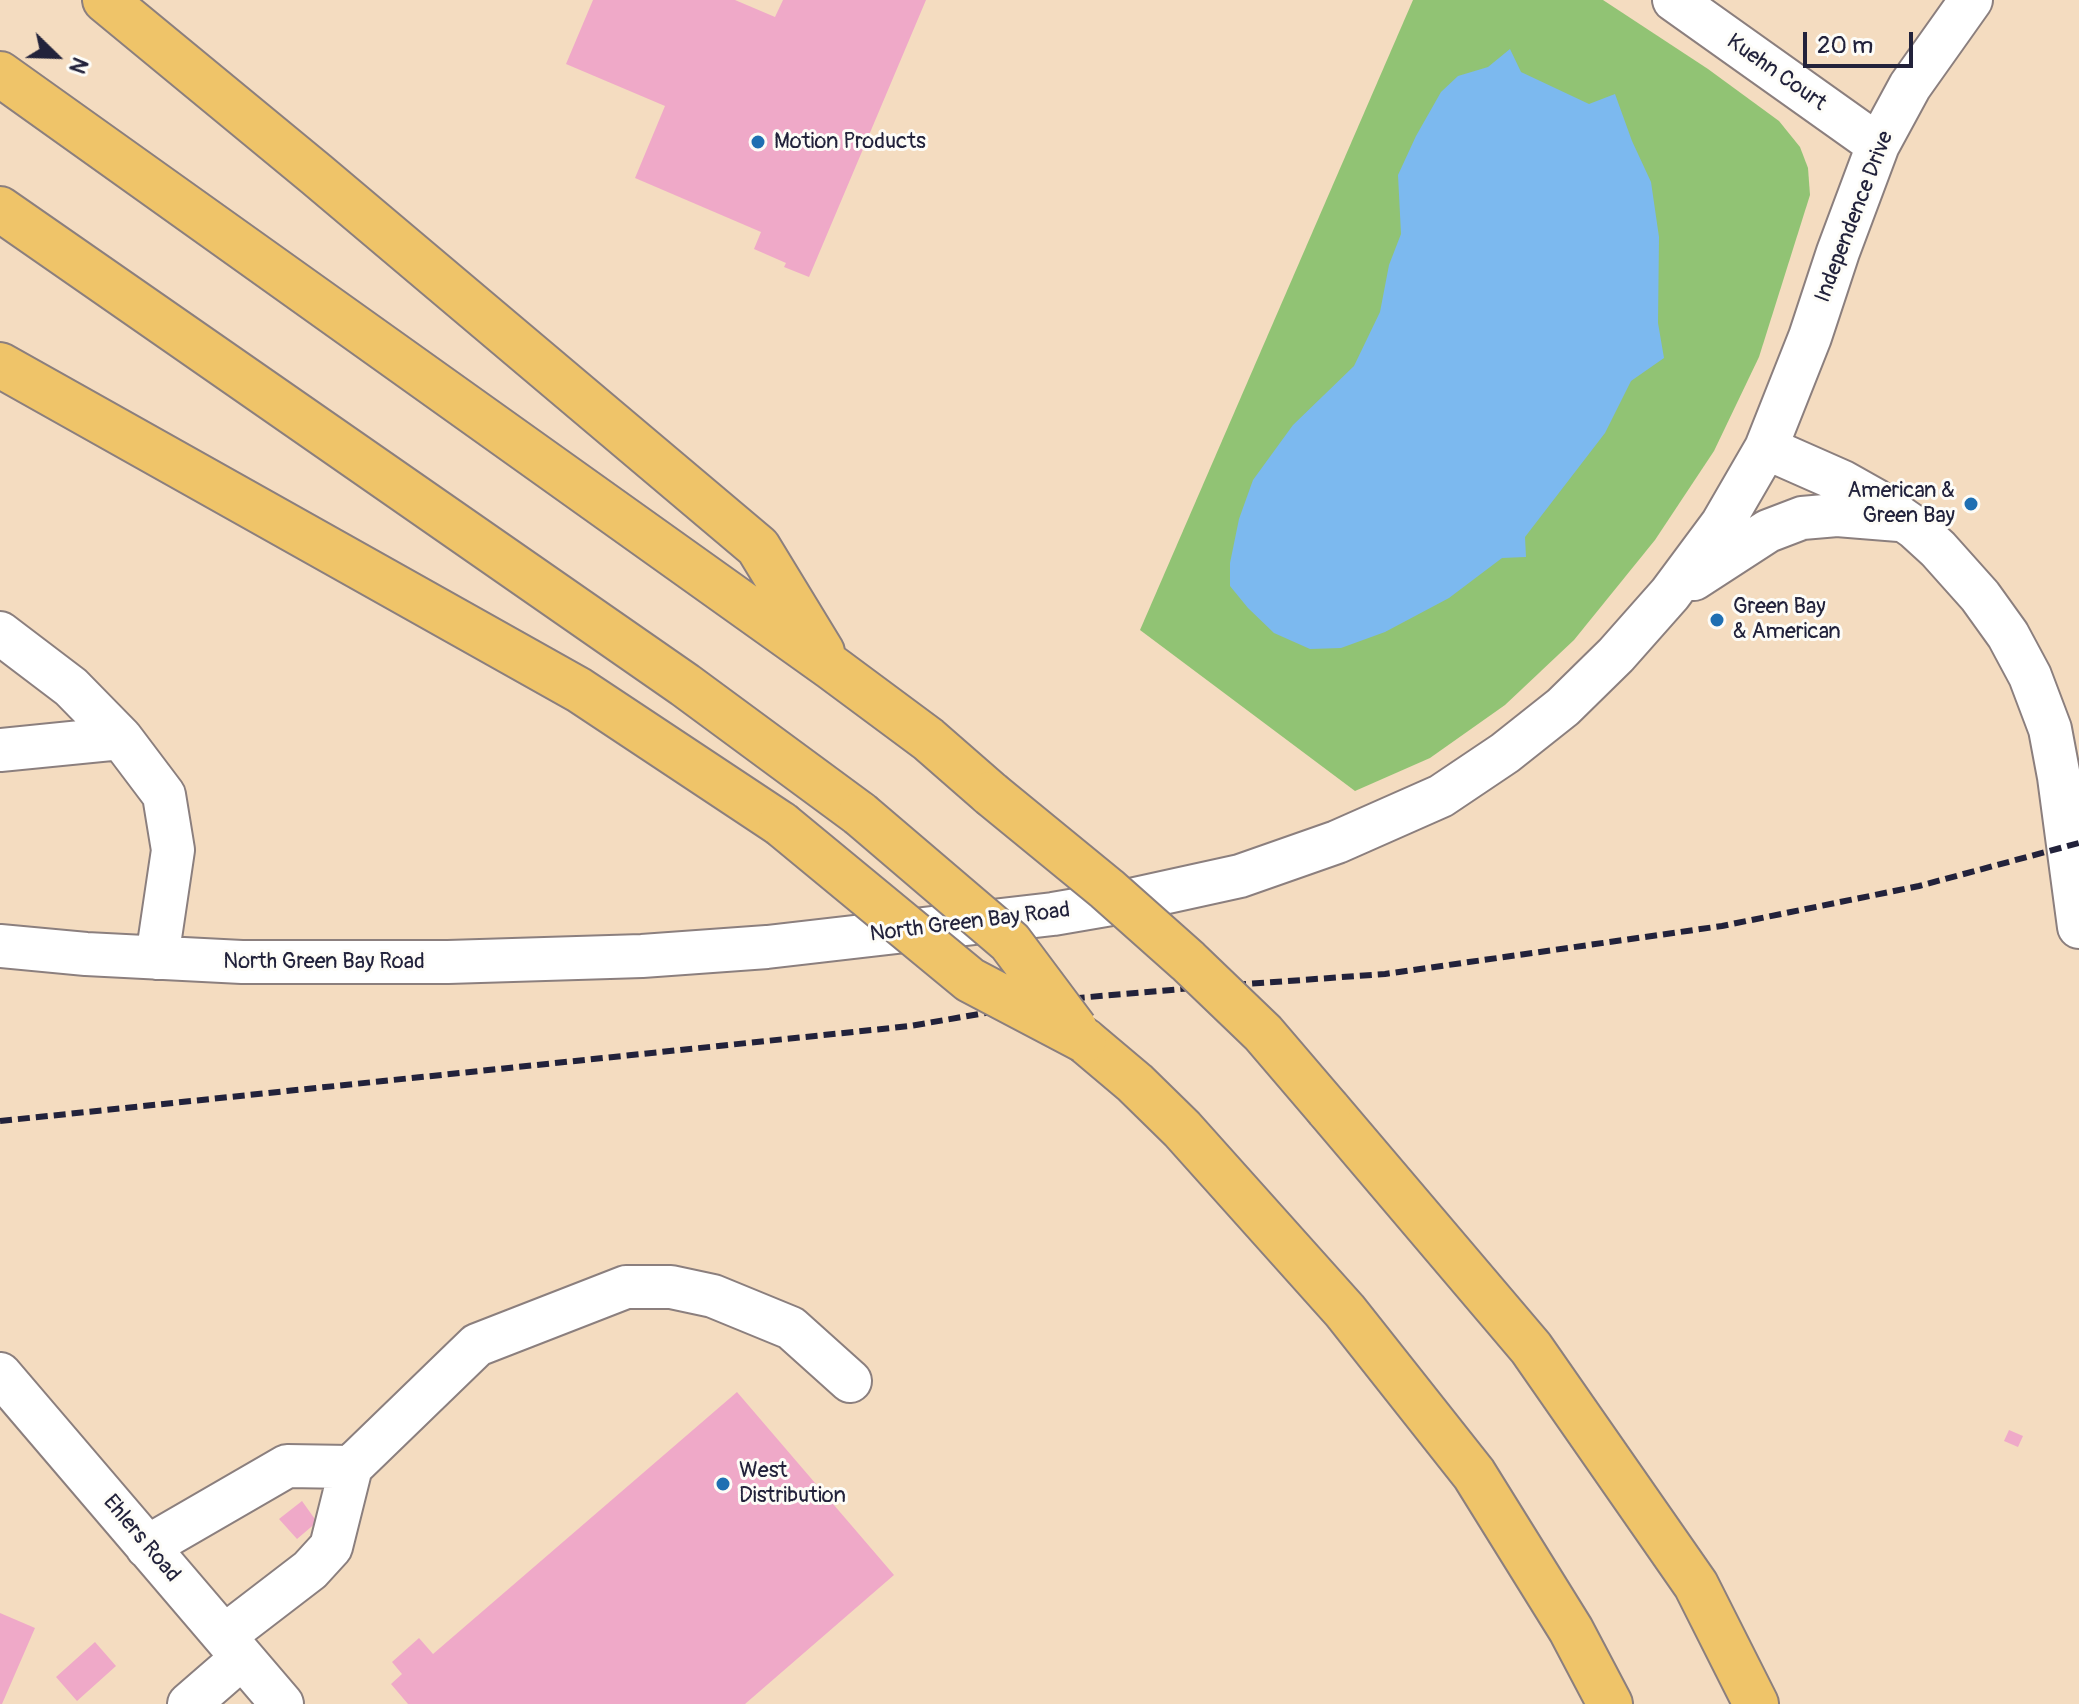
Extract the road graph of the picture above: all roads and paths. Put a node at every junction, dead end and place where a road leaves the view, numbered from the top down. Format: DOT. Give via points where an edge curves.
graph roads {
  1 [pos="105,0"];
  2 [pos="1674,0"];
  3 [pos="1971,0"];
  4 [pos="0,74"];
  5 [pos="1878,145"];
  6 [pos="0,209"];
  7 [pos="0,365"];
  8 [pos="1766,448"];
  9 [pos="1904,520"];
  10 [pos="1670,594"];
  11 [pos="0,633"];
  12 [pos="831,667"];
  13 [pos="121,738"];
  14 [pos="0,750"];
  15 [pos="2079,927"];
  16 [pos="0,946"];
  17 [pos="157,958"];
  18 [pos="1084,1040"];
  19 [pos="0,1374"];
  20 [pos="850,1381"];
  21 [pos="351,1467"];
  22 [pos="147,1547"];
  23 [pos="233,1647"];
  24 [pos="189,1704"];
  25 [pos="282,1704"];
  26 [pos="1610,1704"];
  27 [pos="1756,1704"];
  1 -- 12 [label="highway" via="758,547"];
  2 -- 5 [label="street, Kuehn Court"];
  3 -- 5 [label="street, Independence Drive" via="1910,86"];
  4 -- 12 [label="highway"];
  5 -- 8 [label="street, Independence Drive"];
  6 -- 18 [label="highway, bridge" via="672,676 860,814 1010,942"];
  7 -- 18 [label="highway, bridge" via="579,690 781,824 970,980"];
  8 -- 9 [label="street" via="1843,482"];
  8 -- 10 [label="street, North Green Bay Road" via="1722,524"];
  9 -- 10 [label="street" via="1802,518 1768,531"];
  9 -- 15 [label="street" via="1980,596 2030,676 2050,729"];
  10 -- 17 [label="street, North Green Bay Road" via="1563,707 1441,796 1337,842 1240,876 1053,914 751,949 448,962"];
  11 -- 13 [label="street" via="71,687"];
  12 -- 27 [label="highway, bridge" via="928,739 1107,889 1263,1033 1531,1348 1696,1585"];
  13 -- 14 [label="street"];
  13 -- 17 [label="street" via="164,795 171,836"];
  16 -- 17 [label="street, North Green Bay Road"];
  18 -- 26 [label="highway" via="1182,1129 1345,1311 1474,1474 1571,1630"];
  19 -- 22 [label="street, Ehlers Road"];
  20 -- 21 [label="street" via="791,1328 713,1296 671,1287 626,1287 477,1345"];
  21 -- 22 [label="street" via="287,1466"];
  21 -- 23 [label="street" via="331,1547"];
  22 -- 23 [label="street, Ehlers Road"];
  23 -- 24 [label="street"];
  23 -- 25 [label="street, Ehlers Road"];
}
